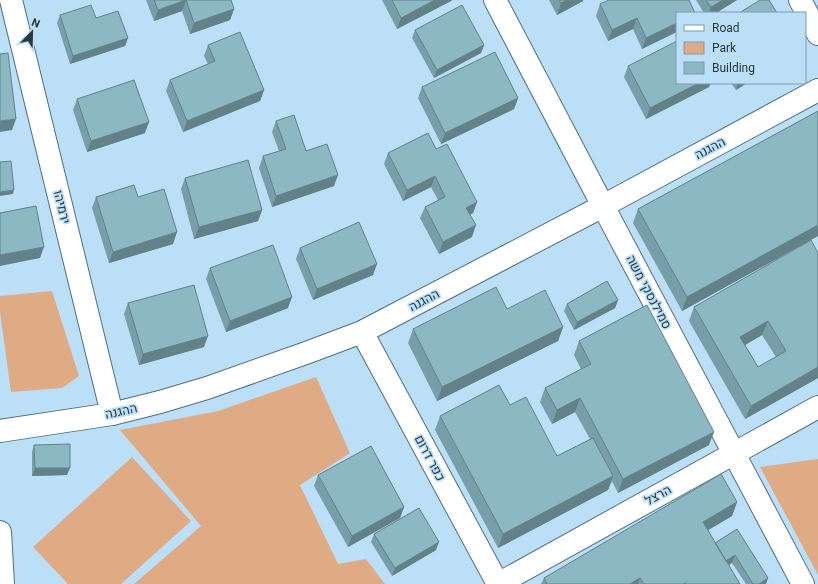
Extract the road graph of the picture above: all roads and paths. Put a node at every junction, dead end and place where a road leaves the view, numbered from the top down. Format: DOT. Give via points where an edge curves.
graph roads {
  1 [pos="11,0"];
  2 [pos="495,0"];
  3 [pos="800,0"];
  4 [pos="818,34"];
  5 [pos="818,90"];
  6 [pos="603,206"];
  7 [pos="362,332"];
  8 [pos="818,407"];
  9 [pos="112,414"];
  10 [pos="0,431"];
  11 [pos="734,453"];
  12 [pos="0,532"];
  13 [pos="3,584"];
  14 [pos="498,584"];
  15 [pos="803,584"];
  1 -- 9 [label="street, ירמיהו"];
  2 -- 6 [label="street, סמילנסקי משה"];
  3 -- 4 [label="street"];
  5 -- 6 [label="street, ההגנה"];
  6 -- 7 [label="street, ההגנה"];
  6 -- 11 [label="street, סמילנסקי משה"];
  7 -- 9 [label="street, ההגנה" via="207,388"];
  7 -- 14 [label="street, כפר דרום"];
  8 -- 11 [label="street, הרצל"];
  9 -- 10 [label="street, ההגנה"];
  11 -- 14 [label="street, הרצל"];
  11 -- 15 [label="street, סמילנסקי משה"];
  12 -- 13 [label="street"];
}
